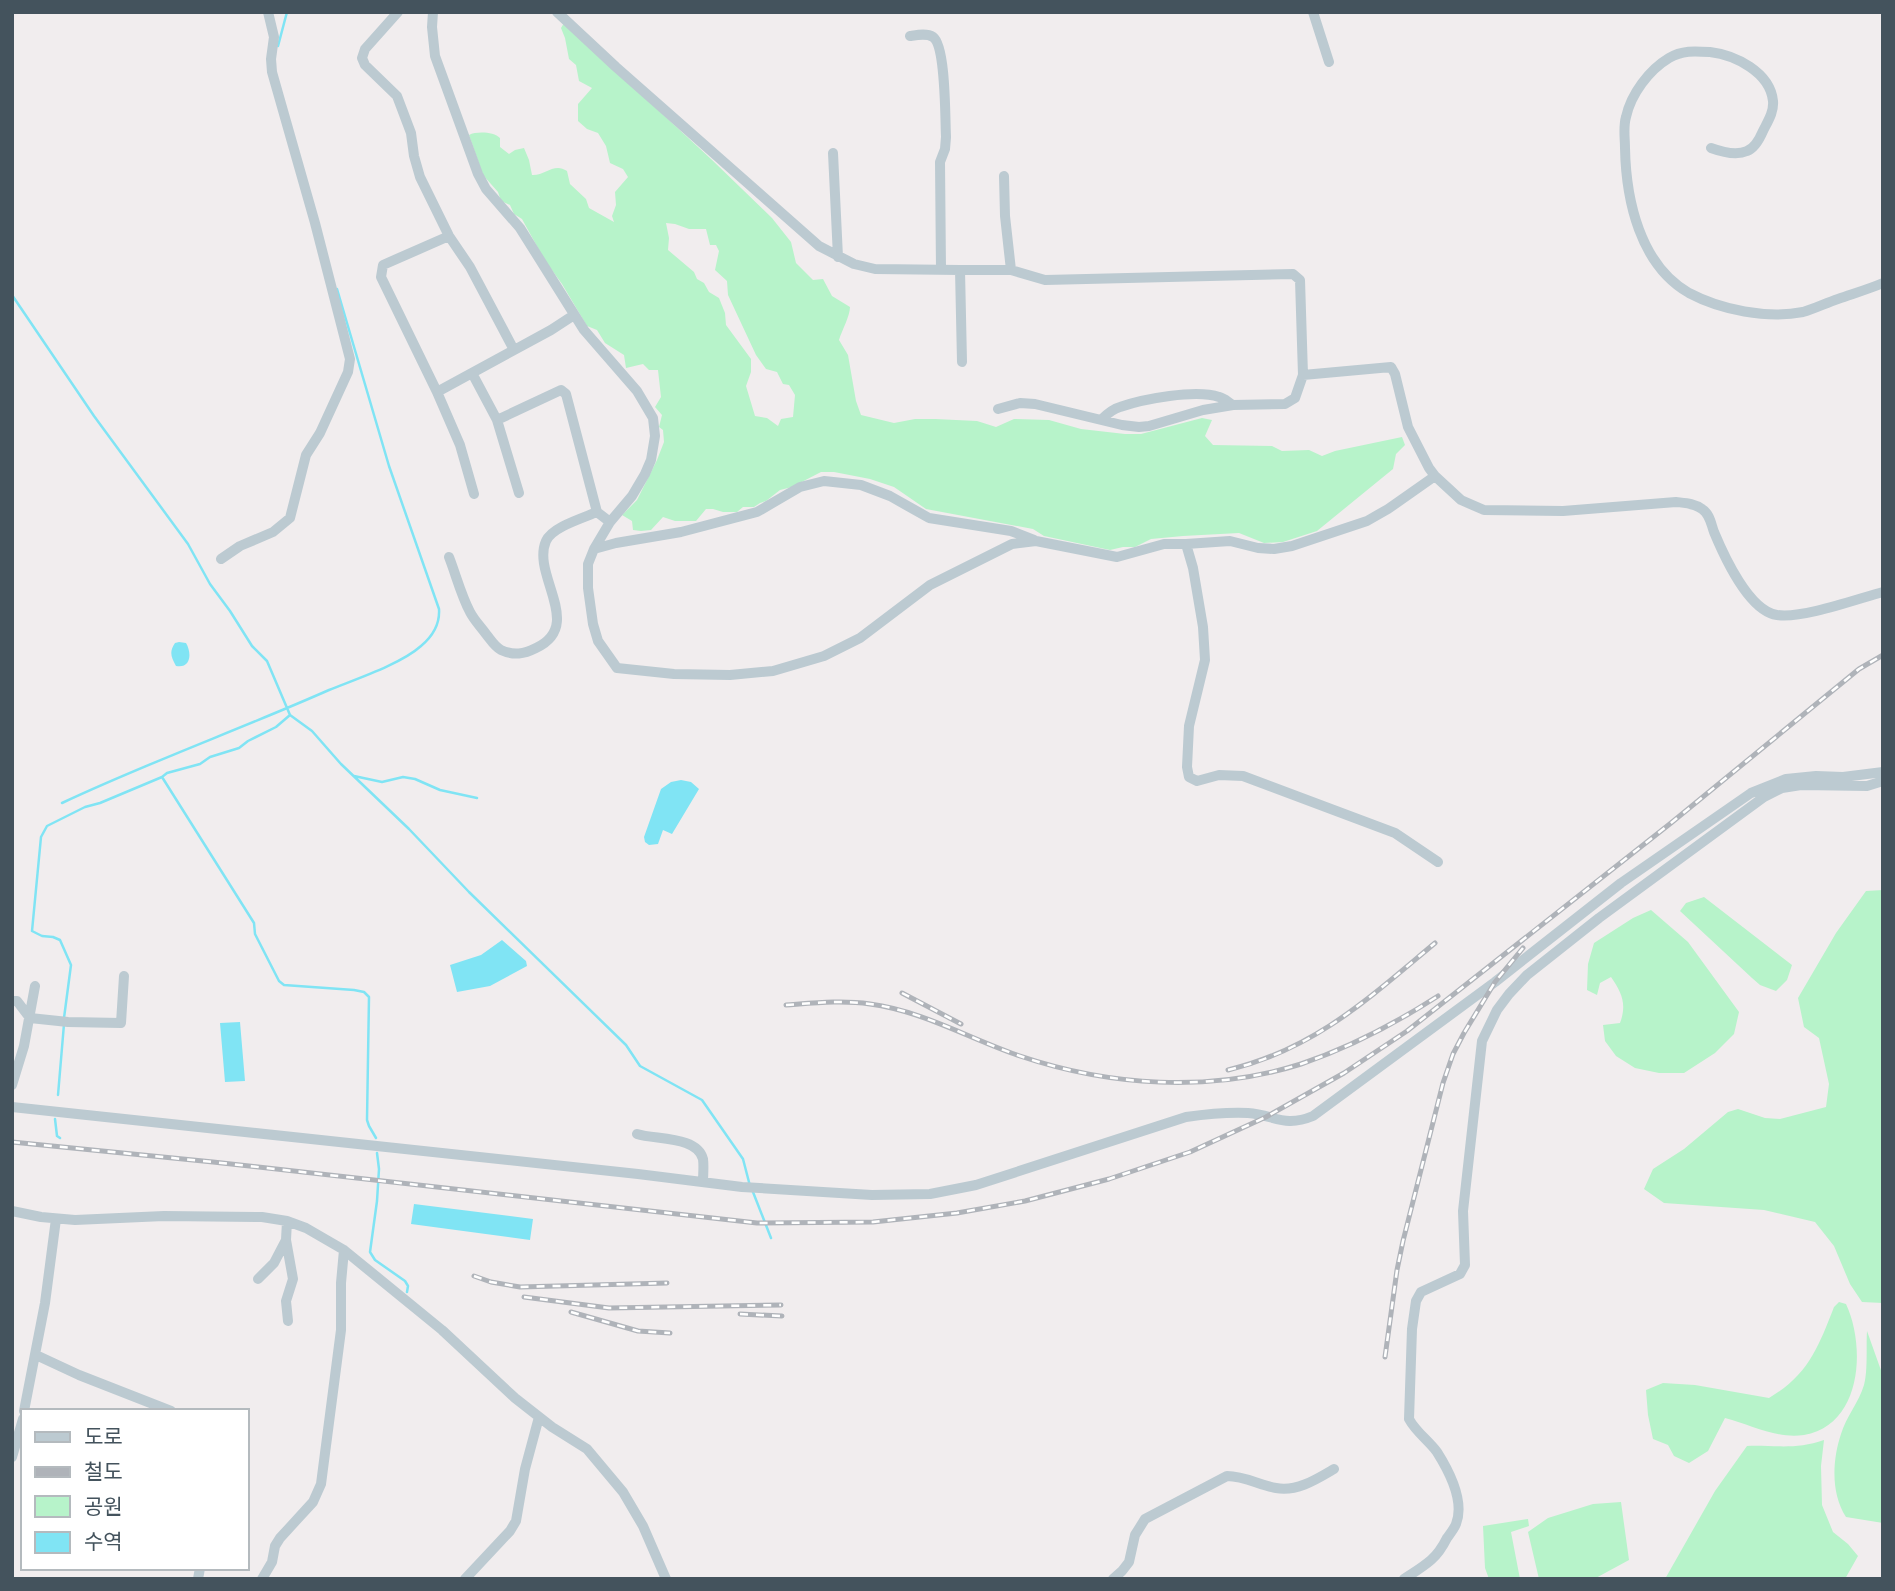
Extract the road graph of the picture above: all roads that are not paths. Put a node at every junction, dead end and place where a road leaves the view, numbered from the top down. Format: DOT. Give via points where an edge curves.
graph roads {
  1 [pos="268,12"];
  2 [pos="398,12"];
  3 [pos="433,12"];
  4 [pos="557,12"];
  5 [pos="1313,12"];
  6 [pos="910,36"];
  7 [pos="1329,62"];
  8 [pos="1711,148"];
  9 [pos="833,153"];
  10 [pos="1004,176"];
  11 [pos="449,236"];
  12 [pos="838,257"];
  13 [pos="942,270"];
  14 [pos="960,270"];
  15 [pos="1011,270"];
  16 [pos="1883,283"];
  17 [pos="574,315"];
  18 [pos="514,349"];
  19 [pos="962,362"];
  20 [pos="472,373"];
  21 [pos="1303,375"];
  22 [pos="437,392"];
  23 [pos="1233,405"];
  24 [pos="998,409"];
  25 [pos="1102,419"];
  26 [pos="497,420"];
  27 [pos="1434,476"];
  28 [pos="519,493"];
  29 [pos="474,494"];
  30 [pos="597,512"];
  31 [pos="610,522"];
  32 [pos="1036,541"];
  33 [pos="1186,544"];
  34 [pos="594,549"];
  35 [pos="449,557"];
  36 [pos="221,559"];
  37 [pos="1883,592"];
  38 [pos="1883,772"];
  39 [pos="1883,781"];
  40 [pos="1438,862"];
  41 [pos="124,976"];
  42 [pos="34,986"];
  43 [pos="12,1001"];
  44 [pos="30,1018"];
  45 [pos="12,1085"];
  46 [pos="12,1107"];
  47 [pos="637,1134"];
  48 [pos="703,1182"];
  49 [pos="12,1211"];
  50 [pos="56,1219"];
  51 [pos="287,1221"];
  52 [pos="286,1240"];
  53 [pos="344,1250"];
  54 [pos="258,1279"];
  55 [pos="288,1321"];
  56 [pos="36,1355"];
  57 [pos="24,1409"];
  58 [pos="166,1409"];
  59 [pos="539,1417"];
  60 [pos="21,1426"];
  61 [pos="12,1457"];
  62 [pos="1334,1469"];
  63 [pos="262,1579"];
  64 [pos="465,1579"];
  65 [pos="666,1579"];
  66 [pos="1113,1579"];
  67 [pos="1404,1579"];
  1 -- 36 [label="street" via="274,37 272,72 350,359 348,372 306,455 290,518"];
  2 -- 11 [label="street" via="362,58 404,110 421,177"];
  3 -- 17 [label="street" via="435,56 478,174 520,228"];
  4 -- 12 [label="street" via="808,237"];
  5 -- 7 [label="street"];
  6 -- 13 [label="street" via="934,38 942,60 946,137 940,162"];
  8 -- 16 [label="street" via="1731,153 1753,148 1771,115 1772,94 1763,80 1738,60 1716,53 1682,52 1643,81 1626,115 1625,141 1628,191 1637,225 1653,257 1687,291 1747,312 1777,314 1805,311"];
  9 -- 12 [label="street"];
  10 -- 15 [label="street"];
  11 -- 18 [label="street"];
  11 -- 22 [label="street" via="383,265 381,277"];
  12 -- 13 [label="street" via="875,269"];
  13 -- 14 [label="street"];
  14 -- 15 [label="street"];
  14 -- 19 [label="street"];
  15 -- 21 [label="street" via="1045,280 1293,274 1300,280"];
  17 -- 18 [label="street"];
  17 -- 31 [label="street" via="637,391 653,418 651,460 632,496"];
  18 -- 20 [label="street"];
  20 -- 22 [label="street"];
  20 -- 26 [label="street"];
  21 -- 23 [label="street" via="1295,398 1285,404"];
  21 -- 27 [label="street" via="1391,367 1408,427"];
  22 -- 29 [label="street" via="460,444"];
  23 -- 25 [label="street" via="1139,428"];
  23 -- 25 [label="street" via="1205,394 1154,398 1118,407"];
  24 -- 25 [label="street" via="1035,404"];
  26 -- 28 [label="street"];
  26 -- 30 [label="street" via="561,390 566,394"];
  27 -- 33 [label="street" via="1367,521 1292,546 1258,548 1230,541"];
  27 -- 37 [label="street" via="1461,500 1484,510 1692,504 1709,517 1748,593 1773,615 1810,612"];
  30 -- 31 [label="street"];
  30 -- 35 [label="street" via="552,532 545,542 555,631 541,646 519,655 496,647 471,614"];
  31 -- 34 [label="street"];
  32 -- 33 [label="street" via="1117,557 1164,544"];
  32 -- 34 [label="street" via="1012,530 929,518 861,485 824,481 800,487 757,512"];
  32 -- 34 [label="street" via="1012,544 930,585 860,638 824,656 773,671 730,675 617,668 598,641 593,624 588,564"];
  33 -- 40 [label="street" via="1205,660 1189,726 1189,777 1243,776 1395,833"];
  38 -- 48 [label="street" via="1786,779 1751,793 1621,883 1496,982 1299,1122 1251,1113 1186,1118 976,1185 930,1194 872,1195"];
  39 -- 67 [label="street" via="1859,786 1801,785 1765,797 1527,975 1497,1010 1482,1041 1463,1211 1465,1265 1460,1275 1421,1292 1412,1329 1409,1419 1438,1454 1454,1487 1458,1513 1433,1559"];
  41 -- 44 [label="street" via="121,1023"];
  42 -- 44 [label="street"];
  43 -- 44 [label="street"];
  44 -- 45 [label="street"];
  46 -- 48 [label="street"];
  47 -- 48 [label="street" via="696,1147 703,1159"];
  49 -- 50 [label="street"];
  50 -- 51 [label="street" via="238,1216"];
  50 -- 56 [label="street"];
  51 -- 52 [label="street"];
  51 -- 53 [label="street"];
  52 -- 54 [label="street" via="274,1263"];
  52 -- 55 [label="street" via="293,1279 286,1301"];
  53 -- 59 [label="street"];
  53 -- 63 [label="street" via="341,1330 321,1484 313,1502 275,1546"];
  56 -- 57 [label="street"];
  56 -- 58 [label="street"];
  59 -- 64 [label="street" via="516,1521"];
  59 -- 65 [label="street" via="600,1462 636,1515"];
  60 -- 61 [label="street"];
  62 -- 66 [label="street" via="1294,1488 1276,1489 1227,1476 1144,1519 1129,1562"];
}
